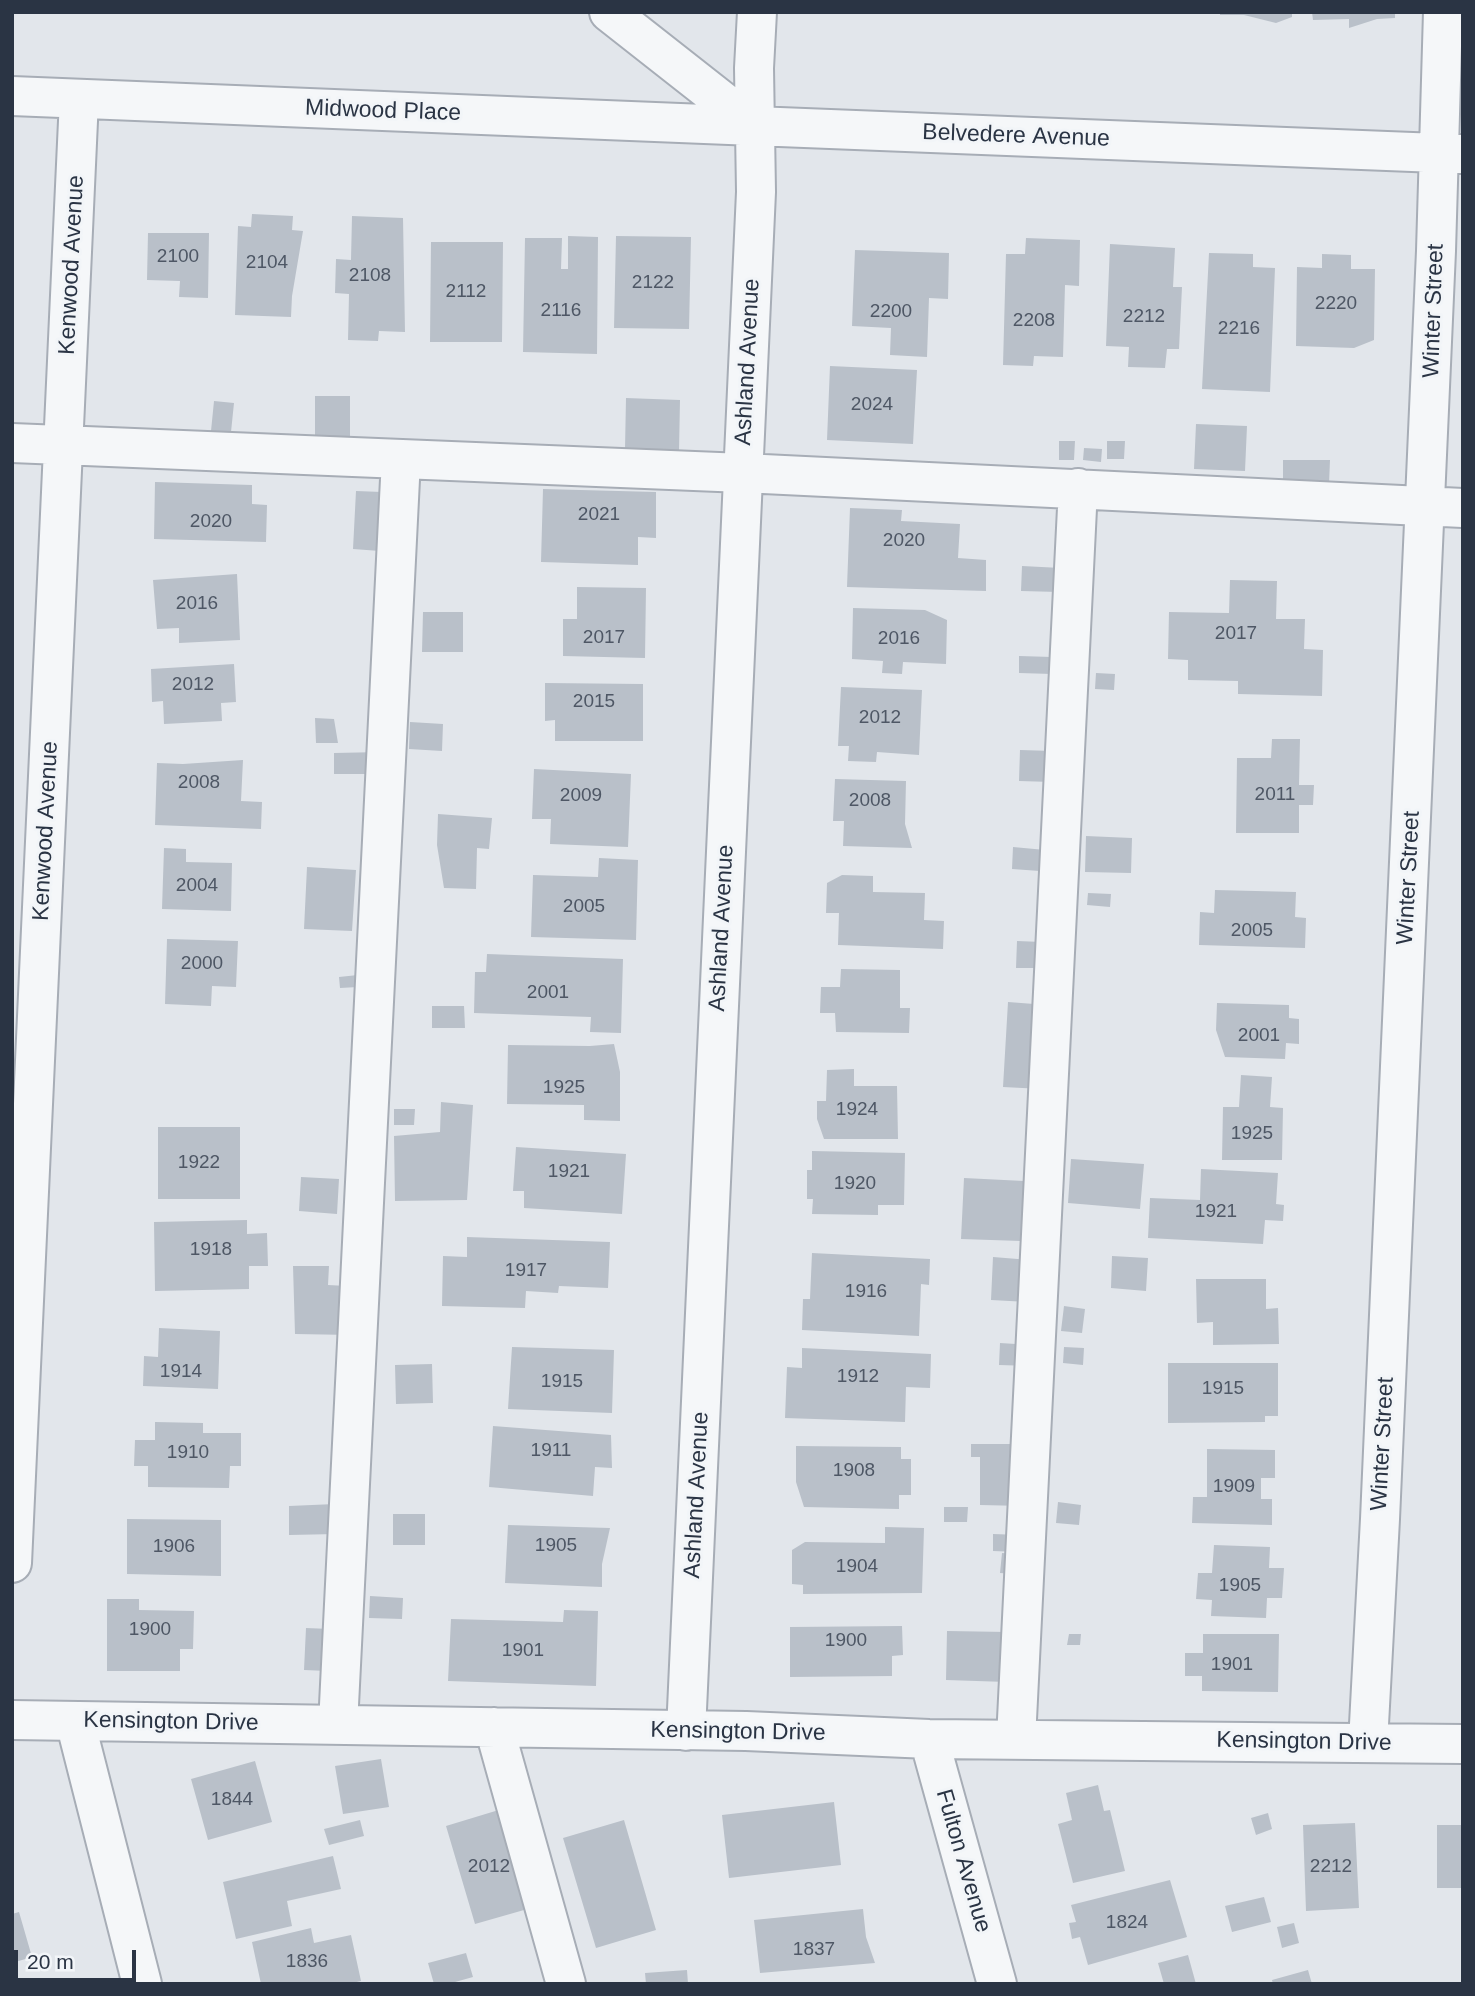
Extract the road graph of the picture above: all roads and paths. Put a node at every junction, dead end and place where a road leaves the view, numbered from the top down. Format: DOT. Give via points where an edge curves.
graph roads {
  1 [pos="609,12"];
  2 [pos="757,12"];
  3 [pos="1443,12"];
  4 [pos="12,96"];
  5 [pos="79,99"];
  6 [pos="754,126"];
  7 [pos="1451,153"];
  8 [pos="12,443"];
  9 [pos="63,445"];
  10 [pos="401,459"];
  11 [pos="743,473"];
  12 [pos="1078,488"];
  13 [pos="1425,506"];
  14 [pos="1463,508"];
  15 [pos="12,1563"];
  16 [pos="12,1720"];
  17 [pos="75,1721"];
  18 [pos="338,1725"];
  19 [pos="494,1727"];
  20 [pos="686,1731"];
  21 [pos="929,1739"];
  22 [pos="1016,1739"];
  23 [pos="1367,1743"];
  24 [pos="1463,1744"];
  25 [pos="142,1984"];
  26 [pos="566,1984"];
  27 [pos="997,1984"];
  1 -- 6 [label="street"];
  2 -- 6 [label="street, Ashland Avenue"];
  3 -- 7 [label="street, Winter Street"];
  4 -- 5 [label="street, Midwood Place"];
  5 -- 6 [label="street, Midwood Place"];
  5 -- 9 [label="street, Kenwood Avenue"];
  6 -- 7 [label="street, Belvedere Avenue"];
  6 -- 11 [label="street, Ashland Avenue" via="756,192"];
  7 -- 13 [label="street, Winter Street" via="1436,251"];
  8 -- 9 [label="street"];
  9 -- 10 [label="street"];
  9 -- 15 [label="street, Kenwood Avenue"];
  10 -- 11 [label="street"];
  10 -- 18 [label="street"];
  11 -- 12 [label="street"];
  11 -- 20 [label="street, Ashland Avenue"];
  12 -- 13 [label="street"];
  12 -- 22 [label="street"];
  13 -- 14 [label="street"];
  13 -- 23 [label="street, Winter Street"];
  16 -- 17 [label="street, Kensington Drive"];
  17 -- 18 [label="street, Kensington Drive"];
  17 -- 25 [label="street"];
  18 -- 19 [label="street, Kensington Drive"];
  19 -- 20 [label="street, Kensington Drive"];
  19 -- 26 [label="street"];
  20 -- 21 [label="street, Kensington Drive"];
  21 -- 22 [label="street, Kensington Drive"];
  21 -- 27 [label="street, Fulton Avenue"];
  22 -- 23 [label="street, Kensington Drive"];
  23 -- 24 [label="street, Kensington Drive"];
}
